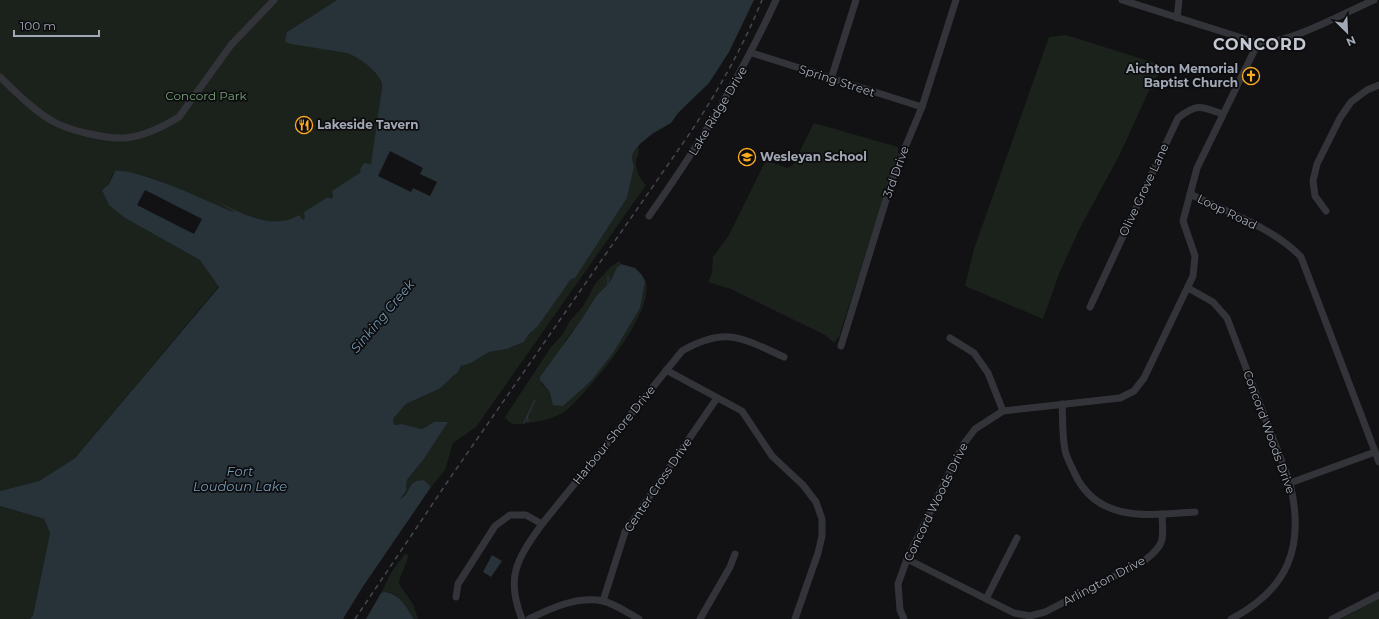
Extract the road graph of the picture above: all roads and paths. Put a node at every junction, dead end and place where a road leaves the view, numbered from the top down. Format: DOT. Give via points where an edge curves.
graph roads {
  1 [pos="274,0"];
  2 [pos="776,0"];
  3 [pos="856,0"];
  4 [pos="956,0"];
  5 [pos="1122,0"];
  6 [pos="1179,0"];
  7 [pos="1374,0"];
  8 [pos="1178,18"];
  9 [pos="1258,43"];
  10 [pos="752,53"];
  11 [pos="0,77"];
  12 [pos="831,79"];
  13 [pos="1379,85"];
  14 [pos="922,107"];
  15 [pos="1222,114"];
  16 [pos="1190,194"];
  17 [pos="1326,211"];
  18 [pos="649,216"];
  19 [pos="1188,288"];
  20 [pos="1090,307"];
  21 [pos="950,338"];
  22 [pos="841,346"];
  23 [pos="784,357"];
  24 [pos="666,370"];
  25 [pos="717,398"];
  26 [pos="1062,404"];
  27 [pos="1003,411"];
  28 [pos="1375,452"];
  29 [pos="1379,462"];
  30 [pos="1290,483"];
  31 [pos="1195,512"];
  32 [pos="1162,514"];
  33 [pos="542,524"];
  34 [pos="1017,538"];
  35 [pos="735,554"];
  36 [pos="907,559"];
  37 [pos="1379,595"];
  38 [pos="456,597"];
  39 [pos="986,599"];
  40 [pos="603,601"];
  41 [pos="522,619"];
  42 [pos="529,619"];
  43 [pos="639,619"];
  44 [pos="700,619"];
  45 [pos="795,619"];
  46 [pos="904,619"];
  47 [pos="1231,619"];
  48 [pos="1332,619"];
  1 -- 11 [label="street" via="222,58 179,117 154,130 125,138 96,135 55,122"];
  2 -- 10 [label="street, Lake Ridge Drive"];
  3 -- 12 [label="street"];
  4 -- 14 [label="street, 3rd Drive"];
  5 -- 8 [label="street"];
  6 -- 8 [label="street"];
  7 -- 9 [label="street" via="1286,38 1270,43"];
  8 -- 9 [label="street"];
  9 -- 15 [label="street, Loop Road"];
  10 -- 12 [label="street, Spring Street"];
  10 -- 18 [label="street, Lake Ridge Drive" via="684,167"];
  12 -- 14 [label="street, Spring Street"];
  13 -- 17 [label="street" via="1351,102 1317,164 1313,181 1315,196"];
  14 -- 22 [label="street, 3rd Drive" via="894,174"];
  15 -- 16 [label="street, Loop Road" via="1197,168"];
  15 -- 20 [label="street, Olive Grove Lane" via="1201,106 1189,109 1178,118"];
  16 -- 19 [label="street, Concord Woods Drive" via="1183,221 1195,256 1193,276"];
  16 -- 28 [label="street, Loop Road" via="1273,234 1290,245 1301,258"];
  19 -- 26 [label="street, Concord Woods Drive" via="1144,378 1134,391 1120,398"];
  19 -- 30 [label="street, Concord Woods Drive" via="1213,302 1227,318"];
  21 -- 27 [label="street" via="974,353 988,373"];
  23 -- 24 [label="street, Harbour Shore Drive" via="742,338 713,337 699,341 682,351"];
  24 -- 25 [label="street"];
  24 -- 33 [label="street, Harbour Shore Drive"];
  25 -- 40 [label="street, Center Cross Drive" via="625,532"];
  25 -- 45 [label="street" via="742,411 772,456 804,485 816,502 822,519 818,553"];
  26 -- 27 [label="street, Concord Woods Drive"];
  26 -- 32 [label="street" via="1065,451 1077,480 1090,495 1106,506 1127,514"];
  27 -- 36 [label="street, Concord Woods Drive" via="975,429 963,445"];
  28 -- 29 [label="street, Loop Road"];
  28 -- 30 [label="street"];
  30 -- 47 [label="street, Concord Woods Drive" via="1296,508 1296,535 1290,559 1269,593 1247,611"];
  31 -- 32 [label="street"];
  32 -- 39 [label="street, Arlington Drive" via="1162,537 1158,550 1144,561 1045,612 1030,616 1014,613"];
  33 -- 38 [label="street" via="526,515 510,515 495,526 458,584"];
  33 -- 41 [label="street, Harbour Shore Drive" via="518,560 514,581 515,601"];
  34 -- 39 [label="street"];
  35 -- 44 [label="street"];
  36 -- 39 [label="street, Arlington Drive"];
  36 -- 46 [label="street, Concord Woods Drive" via="898,584 900,610"];
  37 -- 48 [label="street"];
  40 -- 42 [label="street" via="579,600 551,608"];
  40 -- 43 [label="street"];
}
